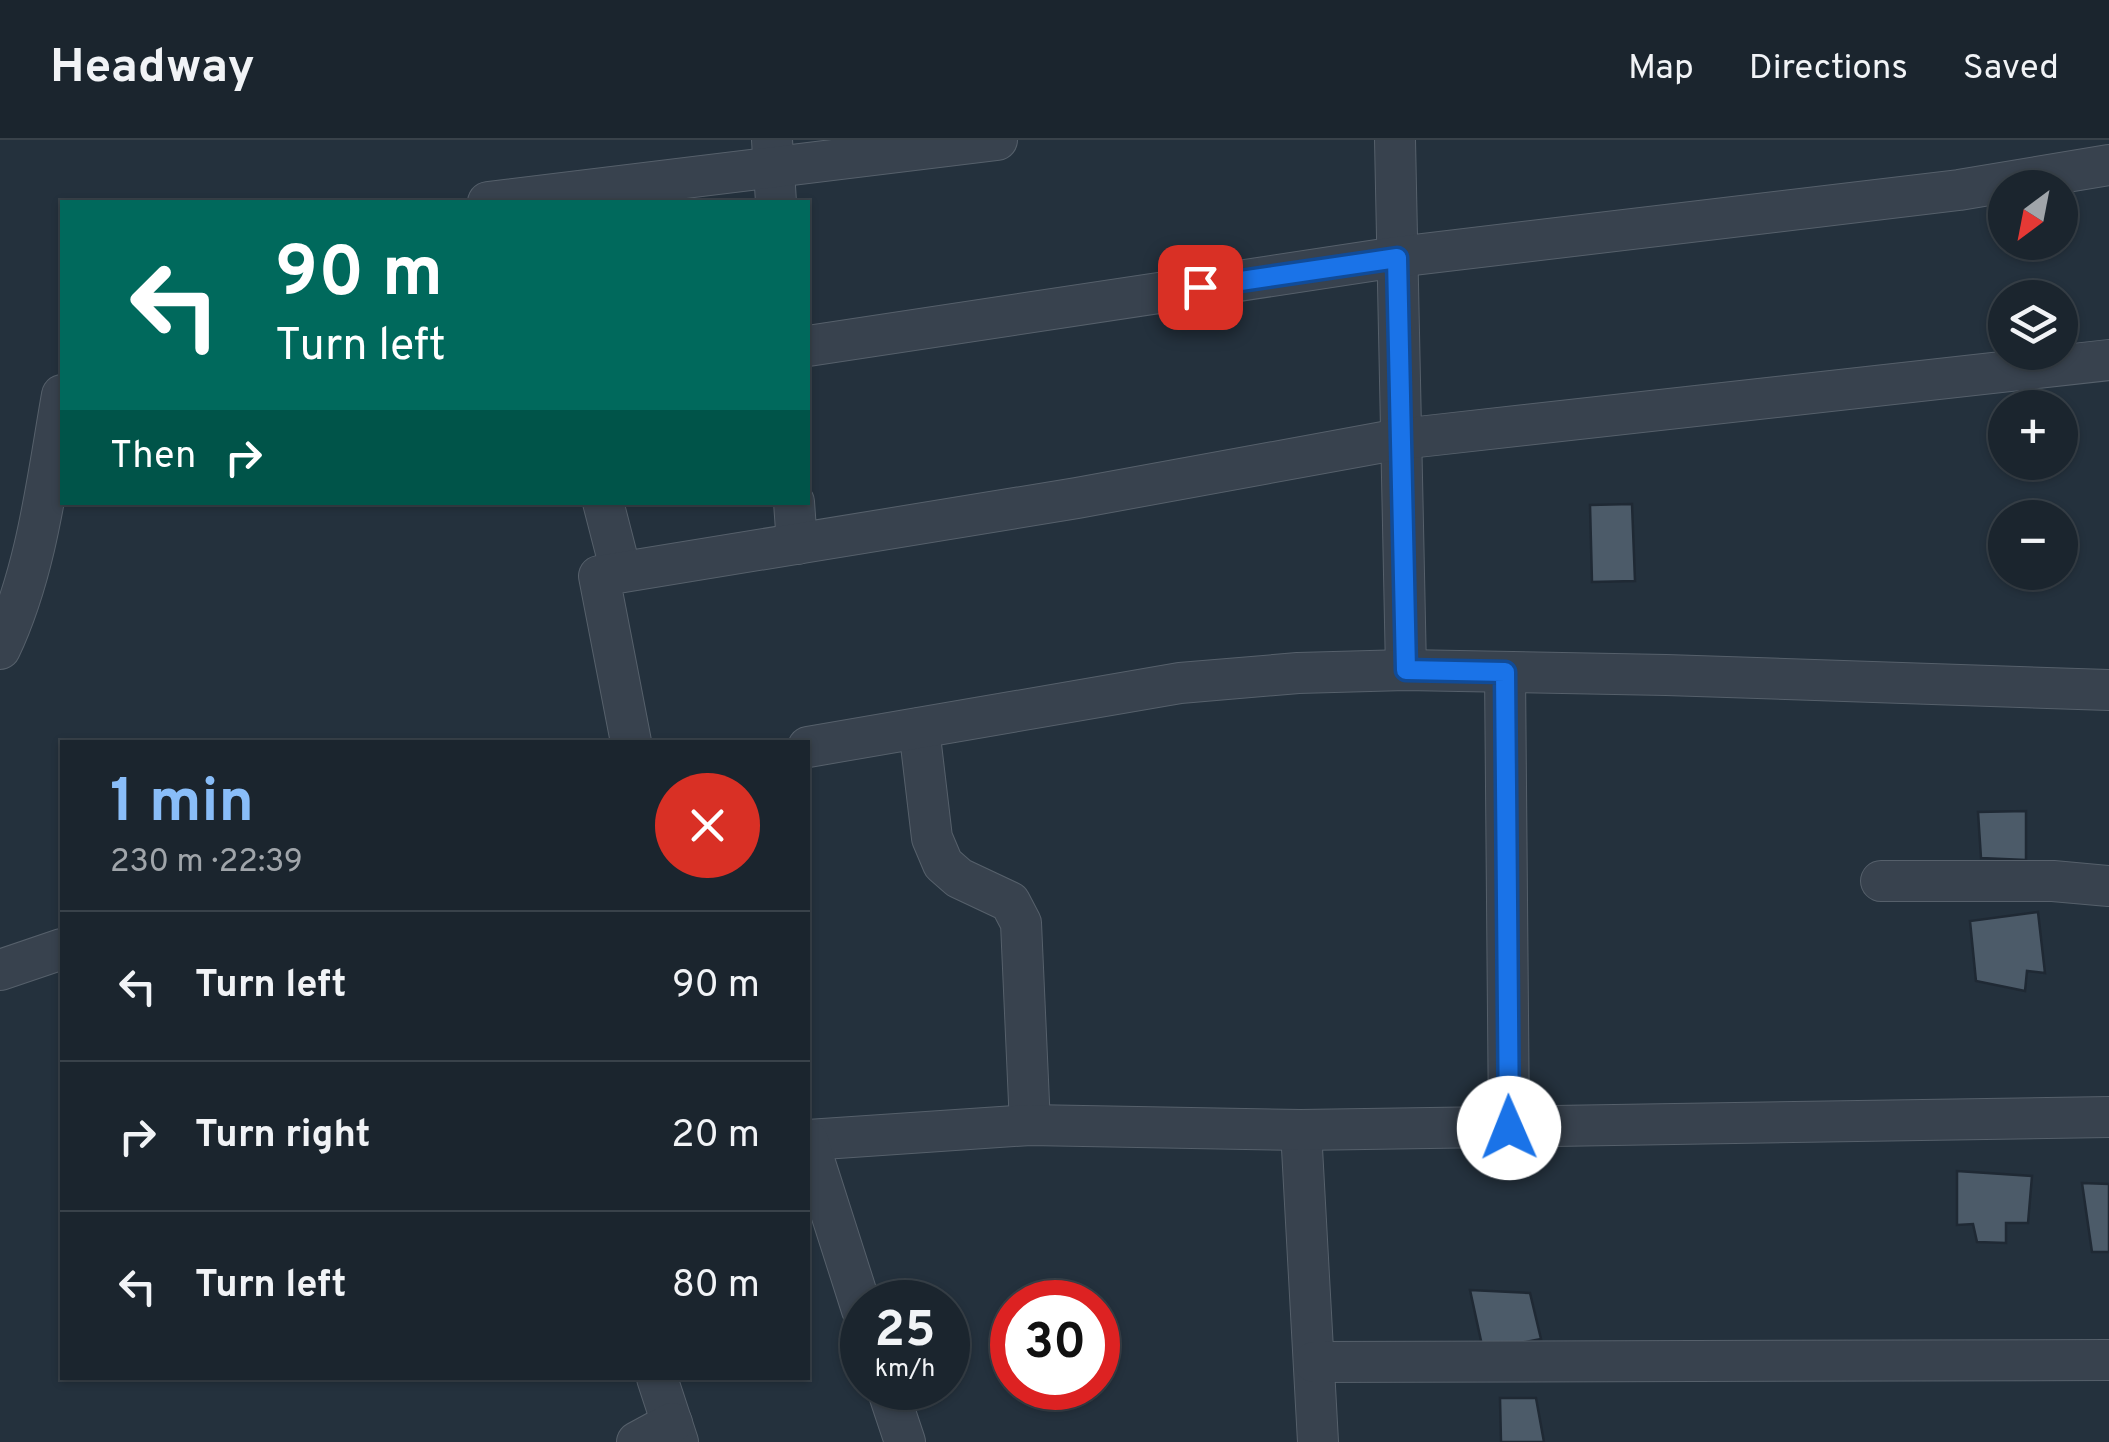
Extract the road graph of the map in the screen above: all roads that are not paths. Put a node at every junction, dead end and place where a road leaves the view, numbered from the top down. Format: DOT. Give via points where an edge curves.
graph roads {
  1 [pos="997,140"];
  2 [pos="1395,140"];
  3 [pos="2109,164"];
  4 [pos="774,171"];
  5 [pos="506,200"];
  6 [pos="1397,258"];
  7 [pos="810,346"];
  8 [pos="2109,360"];
  9 [pos="60,406"];
  10 [pos="1400,439"];
  11 [pos="604,505"];
  12 [pos="794,505"];
  13 [pos="797,544"];
  14 [pos="621,572"];
  15 [pos="0,649"];
  16 [pos="1406,670"];
  17 [pos="1505,672"];
  18 [pos="2109,690"];
  19 [pos="919,728"];
  20 [pos="632,740"];
  21 [pos="810,747"];
  22 [pos="1882,882"];
  23 [pos="2109,886"];
  24 [pos="60,950"];
  25 [pos="0,970"];
  26 [pos="2109,1117"];
  27 [pos="1030,1126"];
  28 [pos="1509,1128"];
  29 [pos="1301,1130"];
  30 [pos="810,1140"];
  31 [pos="810,1146"];
  32 [pos="852,1280"];
  33 [pos="2109,1360"];
  34 [pos="1314,1362"];
  35 [pos="657,1380"];
  36 [pos="894,1410"];
  37 [pos="663,1436"];
  38 [pos="905,1442"];
  39 [pos="1318,1442"];
  1 -- 4 [label="street"];
  2 -- 6 [label="street"];
  3 -- 6 [label="street" via="1960,190"];
  4 -- 5 [label="street"];
  6 -- 7 [label="street"];
  6 -- 10 [label="street"];
  8 -- 10 [label="street"];
  9 -- 15 [label="street" via="38,529"];
  10 -- 13 [label="street"];
  10 -- 16 [label="street"];
  11 -- 14 [label="street"];
  12 -- 13 [label="street"];
  13 -- 14 [label="street"];
  14 -- 20 [label="street" via="599,576"];
  16 -- 17 [label="street"];
  16 -- 19 [label="street" via="1180,683"];
  17 -- 18 [label="street"];
  17 -- 28 [label="street"];
  19 -- 21 [label="street"];
  19 -- 27 [label="street" via="932,838 942,864 1010,902 1021,923"];
  22 -- 23 [label="street"];
  24 -- 25 [label="street"];
  26 -- 28 [label="street"];
  27 -- 29 [label="street"];
  27 -- 30 [label="street"];
  28 -- 29 [label="street"];
  29 -- 34 [label="street"];
  31 -- 32 [label="street"];
  33 -- 34 [label="street"];
  34 -- 39 [label="street"];
  35 -- 37 [label="street"];
  36 -- 38 [label="street"];
}
